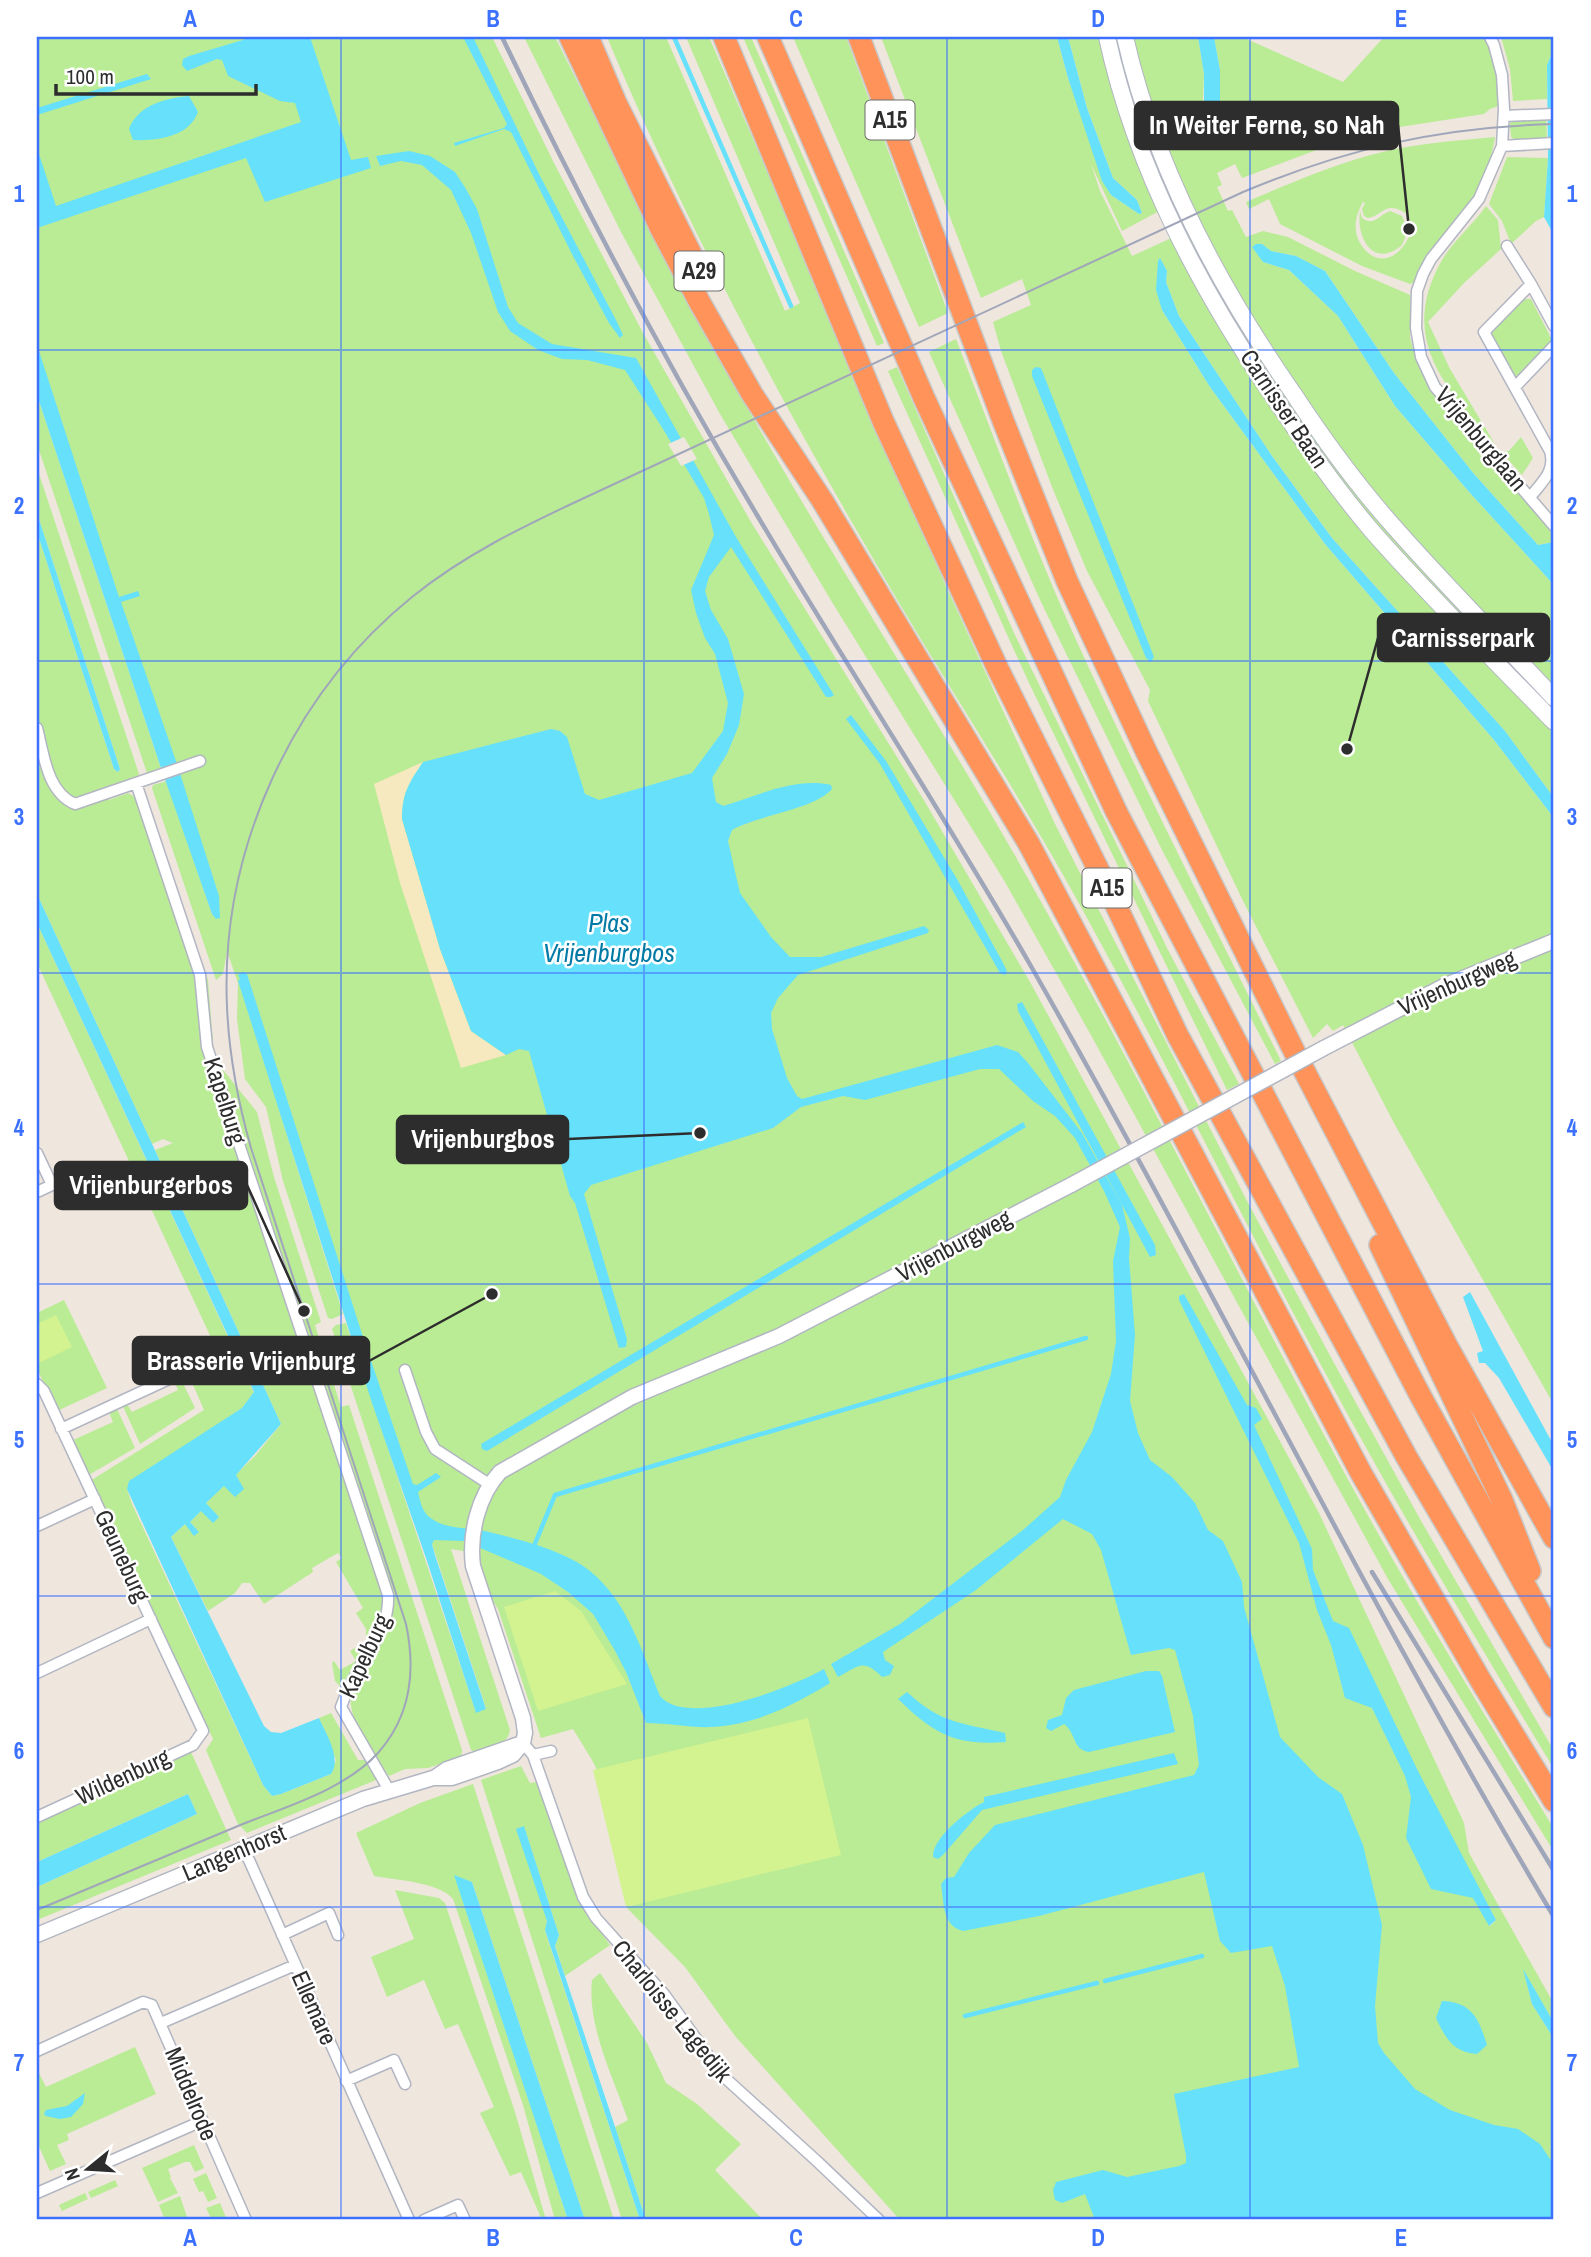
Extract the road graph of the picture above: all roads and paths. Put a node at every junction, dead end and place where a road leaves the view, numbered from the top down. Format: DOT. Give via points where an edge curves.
graph roads {
  1 [pos="570,37"];
  2 [pos="588,37"];
  3 [pos="724,37"];
  4 [pos="768,37"];
  5 [pos="859,37"];
  6 [pos="1107,37"];
  7 [pos="1125,37"];
  8 [pos="1490,37"];
  9 [pos="1550,114"];
  10 [pos="1504,116"];
  11 [pos="1550,143"];
  12 [pos="1502,146"];
  13 [pos="1507,246"];
  14 [pos="1531,285"];
  15 [pos="1554,326"];
  16 [pos="1554,346"];
  17 [pos="1515,387"];
  18 [pos="1530,497"];
  19 [pos="822,500"];
  20 [pos="1554,526"];
  21 [pos="1554,698"];
  22 [pos="1554,722"];
  23 [pos="37,728"];
  24 [pos="200,761"];
  25 [pos="136,783"];
  26 [pos="1554,941"];
  27 [pos="1294,1051"];
  28 [pos="37,1153"];
  29 [pos="37,1192"];
  30 [pos="405,1370"];
  31 [pos="169,1379"];
  32 [pos="37,1384"];
  33 [pos="61,1429"];
  34 [pos="489,1484"];
  35 [pos="94,1499"];
  36 [pos="37,1526"];
  37 [pos="1554,1538"];
  38 [pos="151,1619"];
  39 [pos="1554,1632"];
  40 [pos="1554,1638"];
  41 [pos="37,1673"];
  42 [pos="1554,1707"];
  43 [pos="203,1731"];
  44 [pos="523,1743"];
  45 [pos="551,1751"];
  46 [pos="533,1755"];
  47 [pos="389,1790"];
  48 [pos="1554,1801"];
  49 [pos="37,1817"];
  50 [pos="242,1850"];
  51 [pos="37,1935"];
  52 [pos="282,1935"];
  53 [pos="338,1935"];
  54 [pos="295,1965"];
  55 [pos="161,2023"];
  56 [pos="37,2051"];
  57 [pos="346,2081"];
  58 [pos="405,2084"];
  59 [pos="202,2121"];
  60 [pos="37,2193"];
  61 [pos="246,2220"];
  62 [pos="409,2220"];
  63 [pos="424,2220"];
  64 [pos="465,2220"];
  65 [pos="879,2220"];
  1 -- 19 [label="highway, A15" via="700,303 752,394"];
  2 -- 19 [label="highway, A29" via="704,281"];
  3 -- 42 [label="highway, A15" via="883,421 998,669 1177,1034 1406,1456"];
  4 -- 40 [label="highway, A15" via="924,398 1116,811 1413,1383"];
  5 -- 27 [label="highway, A15" via="1068,581"];
  6 -- 22 [label="main road, Carnisser Baan" via="1116,81 1148,171 1204,283 1259,377 1372,530"];
  7 -- 21 [label="main road, Carnisser Baan" via="1165,166 1225,287 1274,367 1388,520"];
  8 -- 10 [label="street, Vrijenburglaan" via="1502,75"];
  9 -- 10 [label="street"];
  10 -- 12 [label="street, Vrijenburglaan"];
  11 -- 12 [label="street"];
  12 -- 18 [label="street, Vrijenburglaan" via="1479,199 1423,274 1417,291 1416,328 1420,357 1435,387"];
  13 -- 14 [label="street"];
  14 -- 15 [label="street"];
  14 -- 17 [label="street" via="1484,332"];
  16 -- 17 [label="street"];
  17 -- 18 [label="street" via="1553,461"];
  18 -- 20 [label="street, Vrijenburglaan"];
  19 -- 48 [label="highway, A15" via="1029,844 1361,1473"];
  23 -- 25 [label="street" via="53,786 67,800 75,804"];
  24 -- 25 [label="street"];
  25 -- 47 [label="street, Kapelburg" via="200,975 207,1047 388,1595 385,1626 341,1707"];
  26 -- 34 [label="street, Vrijenburgweg, bridge" via="1464,976 779,1336 632,1397 513,1464"];
  27 -- 37 [label="highway, A15" via="1446,1344"];
  27 -- 39 [label="highway, A15" via="1393,1275 1502,1500"];
  28 -- 29 [label="street" via="52,1185"];
  30 -- 34 [label="street" via="435,1449"];
  31 -- 33 [label="street"];
  32 -- 33 [label="street, Geuneburg"];
  33 -- 35 [label="street, Geuneburg"];
  34 -- 44 [label="street" via="474,1527 473,1566 523,1718"];
  35 -- 36 [label="street"];
  35 -- 38 [label="street, Geuneburg"];
  38 -- 41 [label="street"];
  38 -- 43 [label="street, Geuneburg"];
  43 -- 49 [label="street, Wildenburg" via="193,1745"];
  44 -- 46 [label="street, Charloisse Lagedijk"];
  44 -- 47 [label="street, Langenhorst" via="513,1755 498,1762 452,1778 433,1778"];
  45 -- 46 [label="street"];
  46 -- 65 [label="street, Charloisse Lagedijk" via="583,1897 596,1918 664,1994 723,2076"];
  47 -- 50 [label="street, Langenhorst"];
  50 -- 51 [label="street, Langenhorst"];
  50 -- 52 [label="street, Ellemare"];
  52 -- 53 [label="street" via="329,1913"];
  52 -- 54 [label="street, Ellemare"];
  54 -- 55 [label="street, Middelrode"];
  54 -- 57 [label="street, Ellemare"];
  55 -- 56 [label="street" via="152,2005 143,2003"];
  55 -- 59 [label="street, Middelrode"];
  57 -- 58 [label="street" via="394,2060"];
  57 -- 62 [label="street, Ellemare"];
  59 -- 60 [label="street"];
  59 -- 61 [label="street, Middelrode"];
  63 -- 64 [label="street" via="458,2205"];
}
